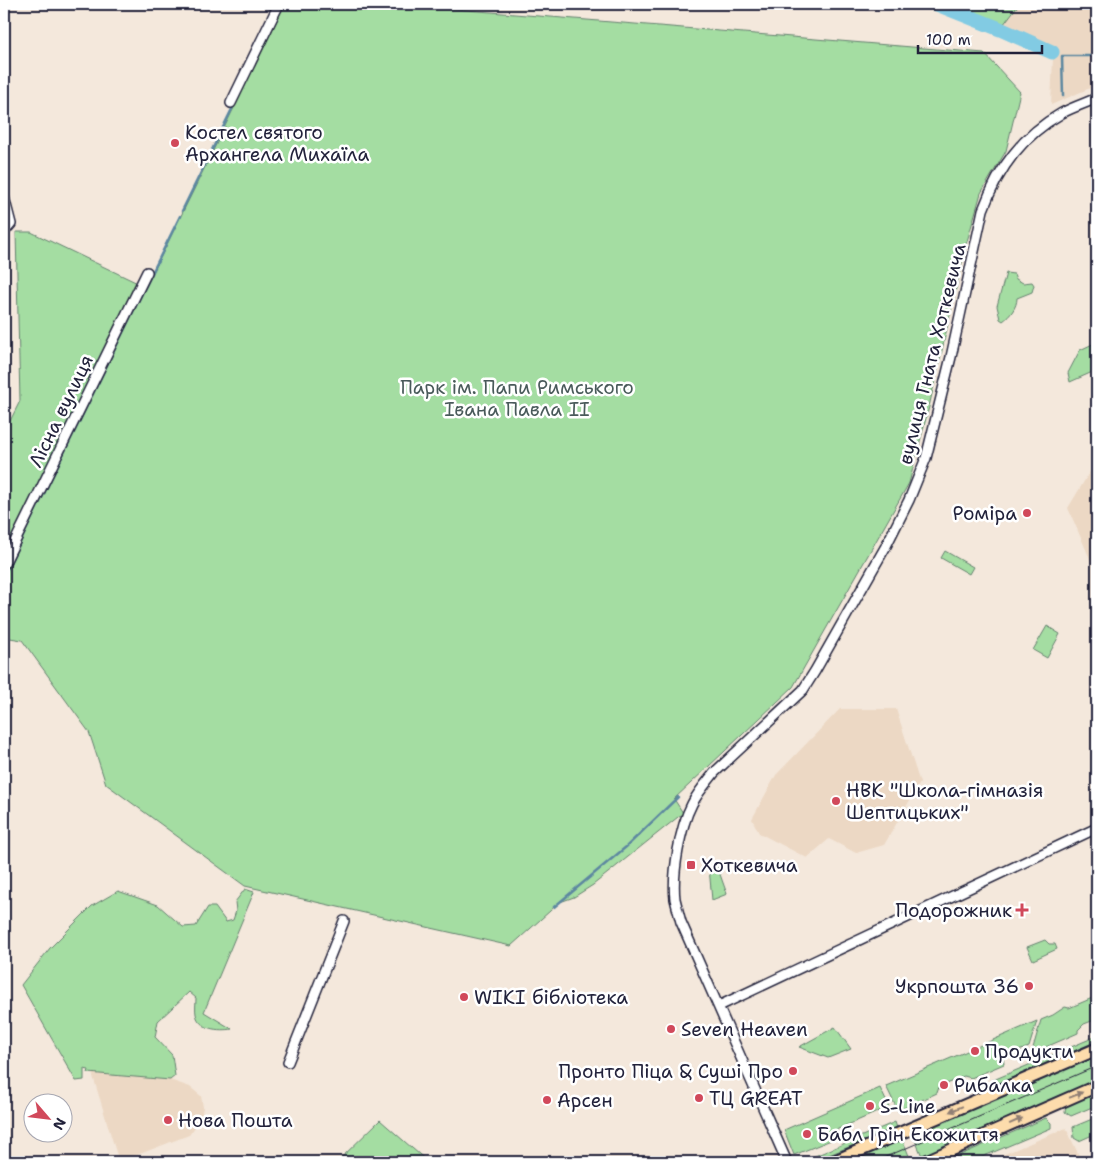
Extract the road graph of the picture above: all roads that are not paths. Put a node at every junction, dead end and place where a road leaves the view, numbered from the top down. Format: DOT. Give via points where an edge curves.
graph roads {
  1 [pos="279,4"];
  2 [pos="1097,98"];
  3 [pos="231,103"];
  4 [pos="4,197"];
  5 [pos="4,232"];
  6 [pos="147,272"];
  7 [pos="4,564"];
  8 [pos="1097,828"];
  9 [pos="344,922"];
  10 [pos="719,1006"];
  11 [pos="1097,1049"];
  12 [pos="288,1062"];
  13 [pos="1097,1086"];
  14 [pos="787,1162"];
  15 [pos="832,1162"];
  16 [pos="924,1162"];
  1 -- 3 [label="street"];
  2 -- 10 [label="street, вулиця Гната Хоткевича" via="1063,112 1028,137 1000,173 983,210 926,458 909,500 803,690 715,772 692,803 682,829 675,898 682,922"];
  4 -- 5 [label="street" via="10,224"];
  6 -- 7 [label="street, Лісна вулиця"];
  8 -- 10 [label="street"];
  9 -- 12 [label="street"];
  10 -- 14 [label="street, вулиця Гната Хоткевича"];
  11 -- 15 [label="main road, one-way"];
  16 -- 13 [label="main road, one-way"];
}
